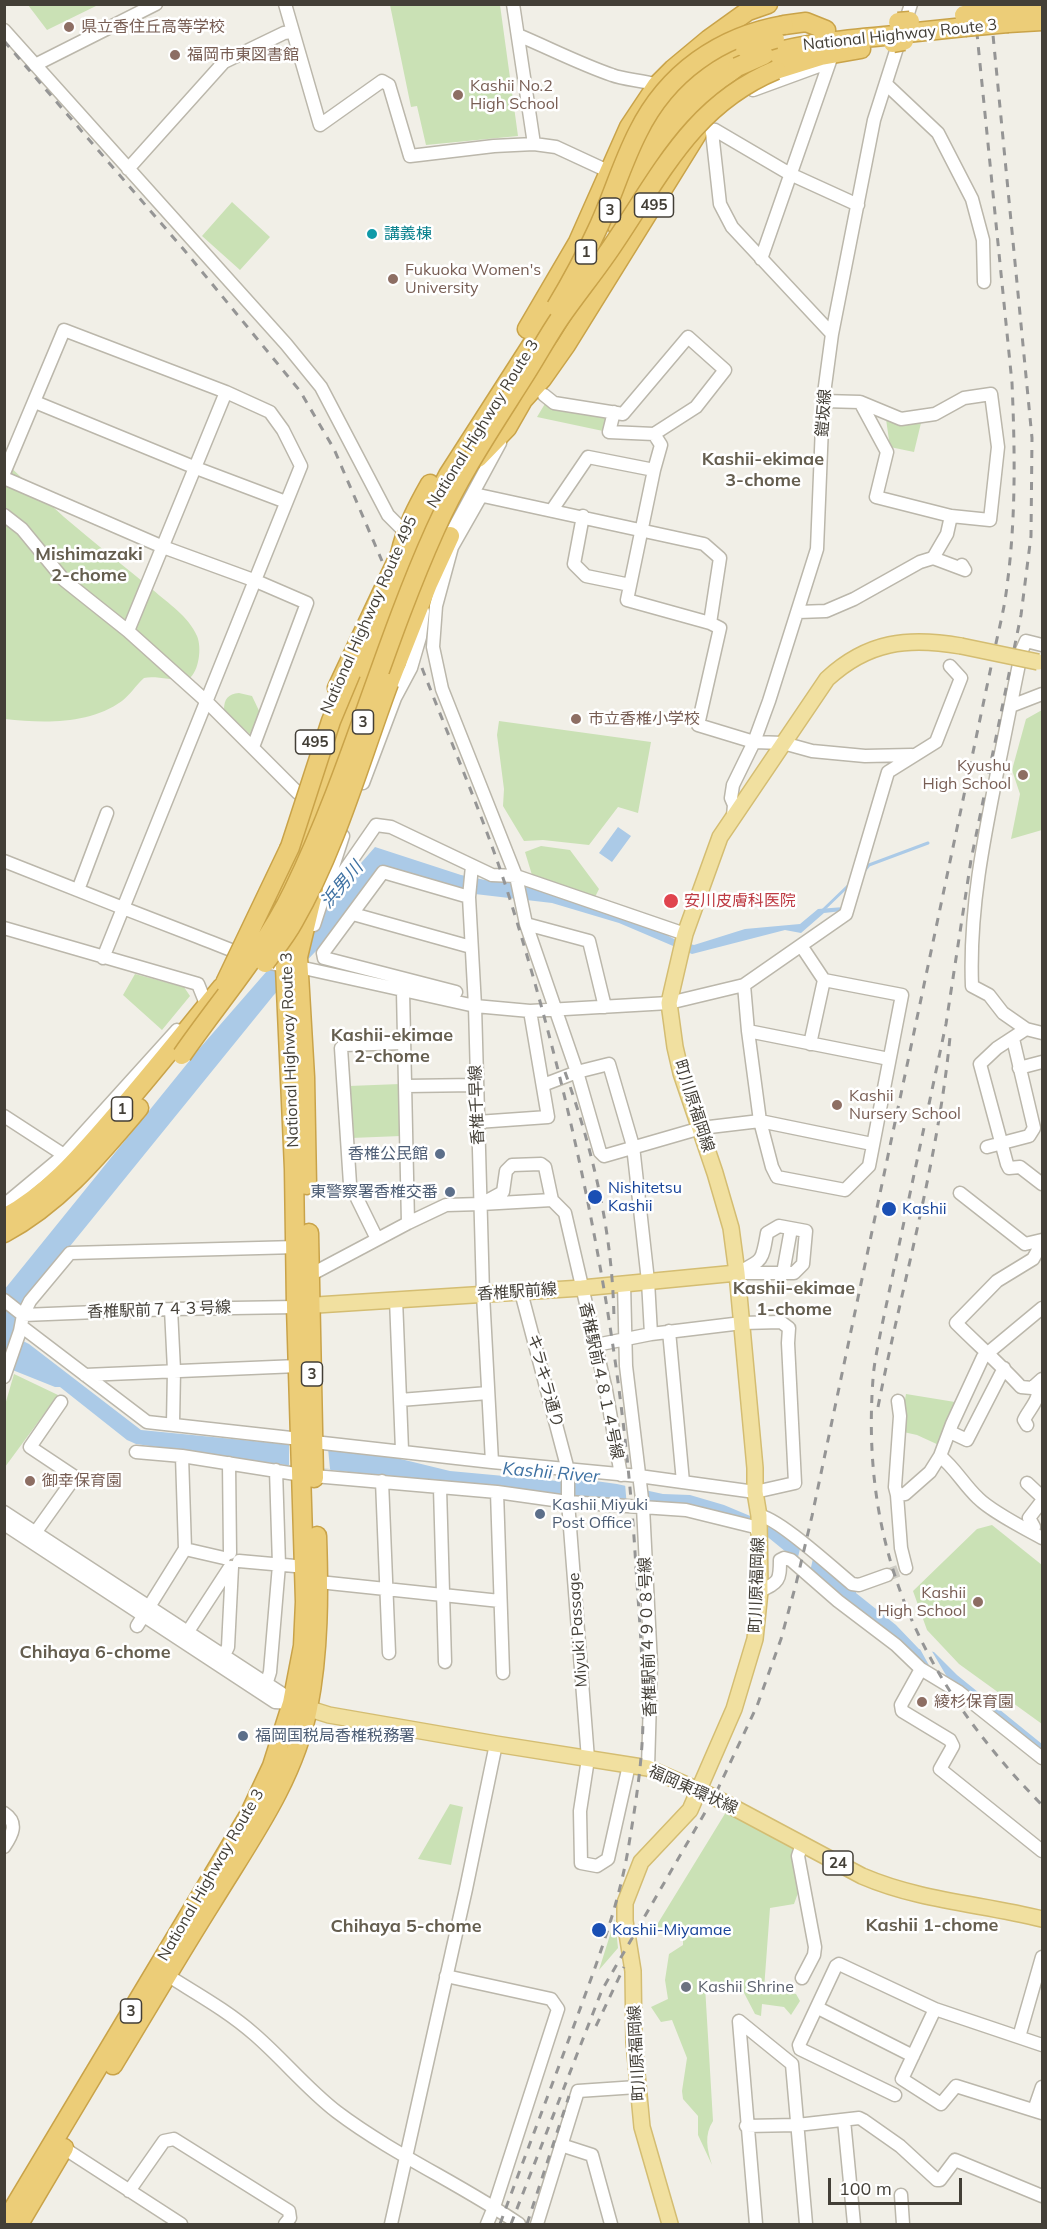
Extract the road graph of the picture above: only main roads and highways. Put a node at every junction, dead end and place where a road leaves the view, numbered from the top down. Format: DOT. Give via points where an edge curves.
graph roads {
  1 [pos="768,4"];
  2 [pos="777,4"];
  3 [pos="1042,6"];
  4 [pos="1008,16"];
  5 [pos="1042,21"];
  6 [pos="903,28"];
  7 [pos="826,30"];
  8 [pos="779,32"];
  9 [pos="529,327"];
  10 [pos="498,396"];
  11 [pos="472,464"];
  12 [pos="445,531"];
  13 [pos="404,555"];
  14 [pos="1040,662"];
  15 [pos="336,778"];
  16 [pos="285,942"];
  17 [pos="286,970"];
  18 [pos="224,984"];
  19 [pos="182,1056"];
  20 [pos="4,1218"];
  21 [pos="4,1233"];
  22 [pos="737,1273"];
  23 [pos="303,1306"];
  24 [pos="307,1440"];
  25 [pos="308,1475"];
  26 [pos="300,1706"];
  27 [pos="699,1790"];
  28 [pos="1042,1919"];
  29 [pos="59,2145"];
  30 [pos="4,2224"];
  31 [pos="20,2224"];
  32 [pos="670,2224"];
  1 -- 9 [label="highway, National Highway Route 495 / 495" via="748,11 709,39 657,85 629,127 578,242"];
  2 -- 11 [label="highway, 495" via="720,97 707,126 566,345 523,399 507,428"];
  3 -- 4 [label="highway, National Highway Route 3 / 3"];
  4 -- 5 [label="highway, National Highway Route 3 / 3"];
  4 -- 6 [label="highway, National Highway Route 3 / 3, bridge"];
  6 -- 7 [label="highway, National Highway Route 3 / 3"];
  6 -- 11 [label="highway, National Highway Route 3 / 3, bridge" via="764,55 737,66 707,89 661,143 589,280"];
  6 -- 15 [label="highway, 1, bridge" via="754,79 705,115 675,152 560,318 462,475 435,530"];
  7 -- 8 [label="highway, 1" via="806,22"];
  8 -- 10 [label="highway, National Highway Route 3 / 3, bridge" via="720,61 698,78 663,116 576,275"];
  8 -- 15 [label="highway, 1, bridge" via="763,28 714,49 689,66 652,108 575,274 454,472 425,527"];
  9 -- 10 [label="highway, National Highway Route 495 / 495"];
  9 -- 13 [label="highway, National Highway Route 495 / 495" via="437,472 405,532"];
  10 -- 13 [label="highway, National Highway Route 3 / 3" via="448,474"];
  11 -- 12 [label="highway, National Highway Route 3 / 3" via="471,492"];
  12 -- 17 [label="highway, National Highway Route 3 / 3" via="385,660 331,808 311,921 298,957"];
  12 -- 19 [label="highway, bridge" via="349,795 294,922 257,974"];
  13 -- 16 [label="highway, National Highway Route 3 / 3" via="316,800"];
  13 -- 16 [label="highway, National Highway Route 495 / 495" via="352,653 321,724 298,793 290,833"];
  13 -- 18 [label="highway, bridge" via="331,721 290,847"];
  14 -- 22 [label="main road, 町川原福岡線, bridge" via="932,642 908,642 863,652 827,679 720,837 683,942 669,1003 681,1073 731,1228"];
  15 -- 18 [label="highway, 1, bridge" via="284,889"];
  15 -- 19 [label="highway, 1, bridge" via="309,856 280,916 242,976"];
  16 -- 17 [label="highway, National Highway Route 3 / 3"];
  17 -- 23 [label="highway, National Highway Route 3 / 3" via="297,1247"];
  17 -- 23 [label="highway, National Highway Route 3 / 3" via="304,1077 310,1275"];
  18 -- 20 [label="highway, 1" via="77,1160 31,1201"];
  19 -- 21 [label="highway, 1" via="86,1170 40,1211"];
  22 -- 23 [label="main road, 香椎駅前線" via="582,1288"];
  22 -- 27 [label="main road, 町川原福岡線" via="759,1516 760,1591 755,1639 746,1669"];
  23 -- 24 [label="highway, National Highway Route 3 / 3"];
  23 -- 24 [label="highway, National Highway Route 3 / 3" via="298,1366"];
  24 -- 25 [label="highway, National Highway Route 3 / 3"];
  25 -- 26 [label="highway, National Highway Route 3 / 3"];
  25 -- 26 [label="highway, National Highway Route 3 / 3" via="319,1582 316,1645"];
  26 -- 27 [label="main road, 福岡東環状線 / 24" via="329,1715 648,1768"];
  26 -- 29 [label="highway, National Highway Route 3 / 3" via="249,1815"];
  26 -- 29 [label="highway, National Highway Route 3 / 3" via="290,1768 262,1822"];
  27 -- 28 [label="main road, 福岡東環状線 / 24" via="862,1876 893,1888"];
  27 -- 32 [label="main road, 町川原福岡線" via="690,1810 640,1862 625,1903 642,2127"];
  29 -- 30 [label="highway, National Highway Route 3 / 3"];
  29 -- 31 [label="highway, National Highway Route 3 / 3"];
}
